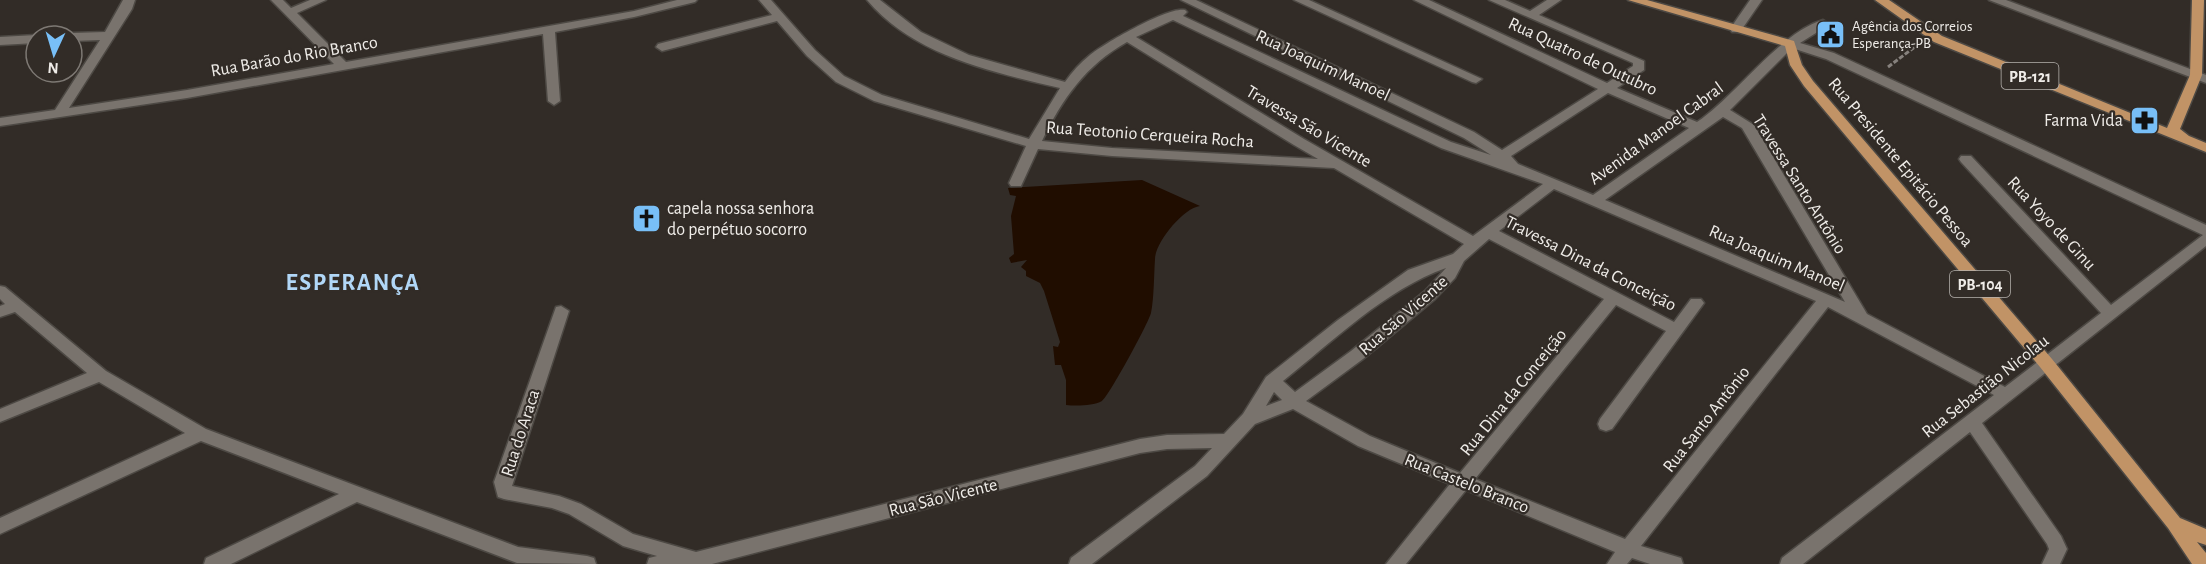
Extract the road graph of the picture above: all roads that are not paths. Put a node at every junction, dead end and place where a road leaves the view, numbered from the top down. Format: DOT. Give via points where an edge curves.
graph roads {
  1 [pos="129,0"];
  2 [pos="277,0"];
  3 [pos="320,0"];
  4 [pos="655,0"];
  5 [pos="691,0"];
  6 [pos="765,0"];
  7 [pos="873,0"];
  8 [pos="1299,0"];
  9 [pos="1420,0"];
  10 [pos="1495,0"];
  11 [pos="1555,0"];
  12 [pos="1634,0"];
  13 [pos="1756,0"];
  14 [pos="1881,0"];
  15 [pos="1995,0"];
  16 [pos="2198,0"];
  17 [pos="1196,2"];
  18 [pos="2024,5"];
  19 [pos="288,13"];
  20 [pos="1172,15"];
  21 [pos="1531,15"];
  22 [pos="780,17"];
  23 [pos="593,20"];
  24 [pos="1823,24"];
  25 [pos="549,28"];
  26 [pos="1736,29"];
  27 [pos="107,36"];
  28 [pos="84,37"];
  29 [pos="1128,37"];
  30 [pos="24,40"];
  31 [pos="0,41"];
  32 [pos="1790,44"];
  33 [pos="662,47"];
  34 [pos="342,65"];
  35 [pos="2201,77"];
  36 [pos="1476,79"];
  37 [pos="1069,87"];
  38 [pos="1609,89"];
  39 [pos="554,101"];
  40 [pos="1722,111"];
  41 [pos="58,113"];
  42 [pos="0,122"];
  43 [pos="1699,128"];
  44 [pos="2186,139"];
  45 [pos="1032,144"];
  46 [pos="2206,148"];
  47 [pos="1498,159"];
  48 [pos="1966,159"];
  49 [pos="1338,164"];
  50 [pos="1016,183"];
  51 [pos="1553,183"];
  52 [pos="1594,201"];
  53 [pos="2206,231"];
  54 [pos="1488,232"];
  55 [pos="2206,239"];
  56 [pos="1474,243"];
  57 [pos="1458,258"];
  58 [pos="0,291"];
  59 [pos="1613,298"];
  60 [pos="1826,299"];
  61 [pos="1696,303"];
  62 [pos="7,309"];
  63 [pos="561,312"];
  64 [pos="2110,313"];
  65 [pos="1860,315"];
  66 [pos="1675,329"];
  67 [pos="2046,363"];
  68 [pos="100,375"];
  69 [pos="1272,381"];
  70 [pos="2007,395"];
  71 [pos="1293,402"];
  72 [pos="0,416"];
  73 [pos="1249,419"];
  74 [pos="1971,422"];
  75 [pos="1606,424"];
  76 [pos="200,434"];
  77 [pos="1231,441"];
  78 [pos="1464,482"];
  79 [pos="354,495"];
  80 [pos="2174,523"];
  81 [pos="0,526"];
  82 [pos="2206,537"];
  83 [pos="1628,549"];
  84 [pos="510,559"];
  85 [pos="701,559"];
  86 [pos="213,564"];
  87 [pos="587,564"];
  88 [pos="656,564"];
  89 [pos="1078,564"];
  90 [pos="1395,564"];
  91 [pos="1616,564"];
  92 [pos="1674,564"];
  93 [pos="1789,564"];
  94 [pos="2051,564"];
  95 [pos="2203,564"];
  1 -- 27 [label="street"];
  2 -- 19 [label="street"];
  3 -- 19 [label="street"];
  4 -- 23 [label="street, Rua Barão do Rio Branco"];
  5 -- 23 [label="street, Rua Barão do Rio Branco"];
  6 -- 22 [label="street, Rua Teotonio Cerqueira Rocha"];
  7 -- 37 [label="street" via="913,35 938,49"];
  8 -- 36 [label="street"];
  9 -- 38 [label="street, Rua Quatro de Outubro"];
  10 -- 21 [label="street"];
  11 -- 21 [label="street"];
  12 -- 26 [label="main road"];
  13 -- 26 [label="street"];
  14 -- 44 [label="main road, PB-121" via="1930,35"];
  15 -- 18 [label="street"];
  16 -- 35 [label="main road"];
  17 -- 20 [label="street"];
  17 -- 47 [label="street, Rua Joaquim Manoel" via="1469,135"];
  18 -- 35 [label="street"];
  19 -- 34 [label="street"];
  20 -- 29 [label="street"];
  20 -- 47 [label="street, Rua Joaquim Manoel" via="1446,145"];
  21 -- 38 [label="street" via="1638,61 1641,67 1637,72"];
  22 -- 33 [label="street"];
  22 -- 45 [label="street, Rua Teotonio Cerqueira Rocha" via="831,72 858,90"];
  23 -- 25 [label="street, Rua Barão do Rio Branco"];
  24 -- 32 [label="street, Avenida Manoel Cabral"];
  25 -- 34 [label="street, Rua Barão do Rio Branco"];
  25 -- 39 [label="street"];
  26 -- 32 [label="main road"];
  27 -- 28 [label="street"];
  27 -- 41 [label="street"];
  29 -- 37 [label="street" via="1092,59"];
  29 -- 49 [label="street, Travessa São Vicente"];
  30 -- 31 [label="street"];
  32 -- 40 [label="street, Avenida Manoel Cabral"];
  32 -- 53 [label="street" via="1830,56"];
  32 -- 67 [label="main road, Rua Presidente Epitácio Pessoa / PB-104" via="1796,65 1808,82"];
  34 -- 41 [label="street, Rua Barão do Rio Branco"];
  35 -- 44 [label="main road" via="2173,130"];
  37 -- 45 [label="street"];
  38 -- 43 [label="street, Rua Quatro de Outubro"];
  38 -- 47 [label="street"];
  40 -- 43 [label="street, Avenida Manoel Cabral"];
  40 -- 65 [label="street, Travessa Santo Antônio" via="1747,125"];
  41 -- 42 [label="street, Rua Barão do Rio Branco"];
  43 -- 52 [label="street, Avenida Manoel Cabral"];
  44 -- 46 [label="main road, PB-121"];
  45 -- 49 [label="street, Rua Teotonio Cerqueira Rocha"];
  45 -- 50 [label="street"];
  47 -- 51 [label="street, Rua Joaquim Manoel"];
  48 -- 64 [label="street, Rua Yoyo de Ginu"];
  49 -- 56 [label="street, Travessa São Vicente"];
  51 -- 52 [label="street, Rua Joaquim Manoel"];
  51 -- 54 [label="street, Rua São Vicente"];
  52 -- 60 [label="street, Rua Joaquim Manoel"];
  54 -- 56 [label="street, Rua São Vicente"];
  54 -- 59 [label="street, Travessa Dina da Conceição"];
  55 -- 64 [label="street, Rua Sebastião Nicolau"];
  56 -- 57 [label="street, Rua São Vicente"];
  57 -- 69 [label="street, Rua São Vicente" via="1413,274"];
  57 -- 71 [label="street, Rua São Vicente" via="1450,274 1430,295"];
  58 -- 62 [label="street"];
  59 -- 66 [label="street, Travessa Dina da Conceição"];
  59 -- 78 [label="street, Rua Dina da Conceição"];
  60 -- 65 [label="street, Rua Joaquim Manoel"];
  60 -- 83 [label="street, Rua Santo Antônio"];
  61 -- 66 [label="street"];
  62 -- 68 [label="street"];
  63 -- 85 [label="street, Rua do Araca" via="503,482 504,492 553,501 575,509 629,541"];
  64 -- 67 [label="street, Rua Sebastião Nicolau"];
  65 -- 70 [label="street, Rua Joaquim Manoel"];
  66 -- 75 [label="street"];
  67 -- 70 [label="street, Rua Sebastião Nicolau"];
  67 -- 80 [label="main road, Rua Presidente Epitácio Pessoa / PB-104"];
  68 -- 72 [label="street"];
  68 -- 76 [label="street"];
  69 -- 71 [label="street, Rua Castelo Branco"];
  69 -- 73 [label="street, Rua São Vicente"];
  70 -- 74 [label="street, Rua Sebastião Nicolau"];
  71 -- 73 [label="street, Rua São Vicente"];
  71 -- 78 [label="street, Rua Castelo Branco" via="1334,427"];
  73 -- 77 [label="street, Rua São Vicente"];
  74 -- 93 [label="street, Rua Sebastião Nicolau"];
  74 -- 94 [label="street" via="2055,541 2058,549"];
  76 -- 79 [label="street"];
  76 -- 81 [label="street"];
  77 -- 85 [label="street, Rua São Vicente" via="1140,446"];
  77 -- 89 [label="street, Rua São Vicente" via="1201,471"];
  78 -- 83 [label="street, Rua Castelo Branco"];
  78 -- 90 [label="street, Rua Dina da Conceição"];
  79 -- 84 [label="street"];
  79 -- 86 [label="street"];
  80 -- 82 [label="main road"];
  80 -- 95 [label="main road, PB-104"];
  83 -- 91 [label="street, Rua Santo Antônio"];
  83 -- 92 [label="street, Rua Castelo Branco"];
  84 -- 87 [label="street"];
  85 -- 88 [label="street, Rua São Vicente"];
}
